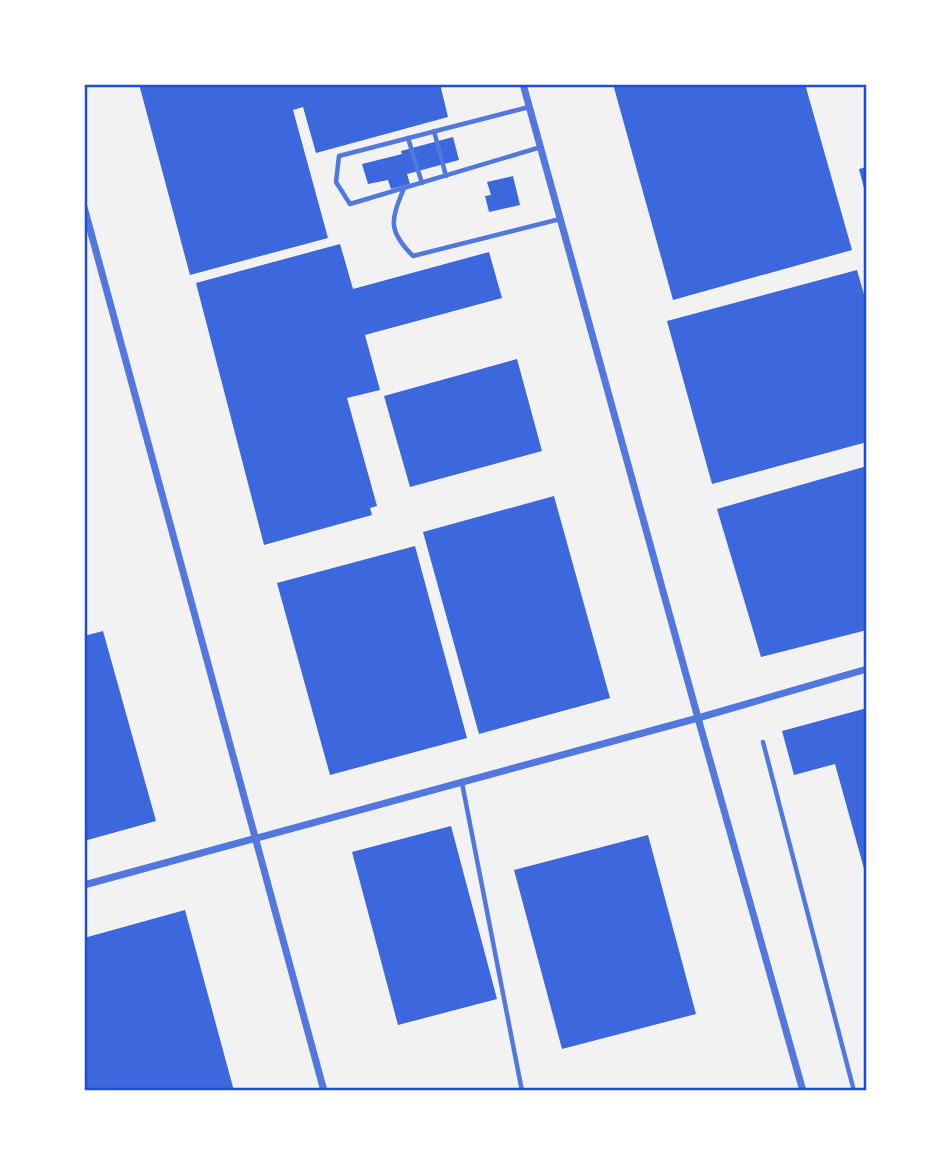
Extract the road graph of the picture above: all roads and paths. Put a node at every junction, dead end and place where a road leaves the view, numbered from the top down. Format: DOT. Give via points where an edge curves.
graph roads {
  1 [pos="523,84"];
  2 [pos="530,107"];
  3 [pos="434,131"];
  4 [pos="408,138"];
  5 [pos="541,147"];
  6 [pos="446,176"];
  7 [pos="422,183"];
  8 [pos="404,188"];
  9 [pos="84,207"];
  10 [pos="561,219"];
  11 [pos="867,669"];
  12 [pos="698,718"];
  13 [pos="762,742"];
  14 [pos="462,783"];
  15 [pos="255,838"];
  16 [pos="84,884"];
  17 [pos="324,1091"];
  18 [pos="522,1091"];
  19 [pos="803,1091"];
  20 [pos="854,1091"];
  1 -- 2 [label="street"];
  2 -- 3 [label="lane"];
  2 -- 5 [label="street"];
  3 -- 4 [label="lane"];
  3 -- 6 [label="lane"];
  4 -- 7 [label="lane"];
  4 -- 8 [label="lane" via="339,156 336,182 350,204"];
  5 -- 6 [label="lane"];
  5 -- 10 [label="street"];
  6 -- 7 [label="lane"];
  7 -- 8 [label="lane"];
  8 -- 10 [label="lane" via="392,217 398,242 413,256"];
  9 -- 15 [label="street"];
  10 -- 12 [label="street"];
  11 -- 12 [label="street"];
  12 -- 14 [label="street"];
  12 -- 19 [label="street"];
  13 -- 20 [label="lane"];
  14 -- 15 [label="street"];
  14 -- 18 [label="lane"];
  15 -- 16 [label="street"];
  15 -- 17 [label="street"];
}
